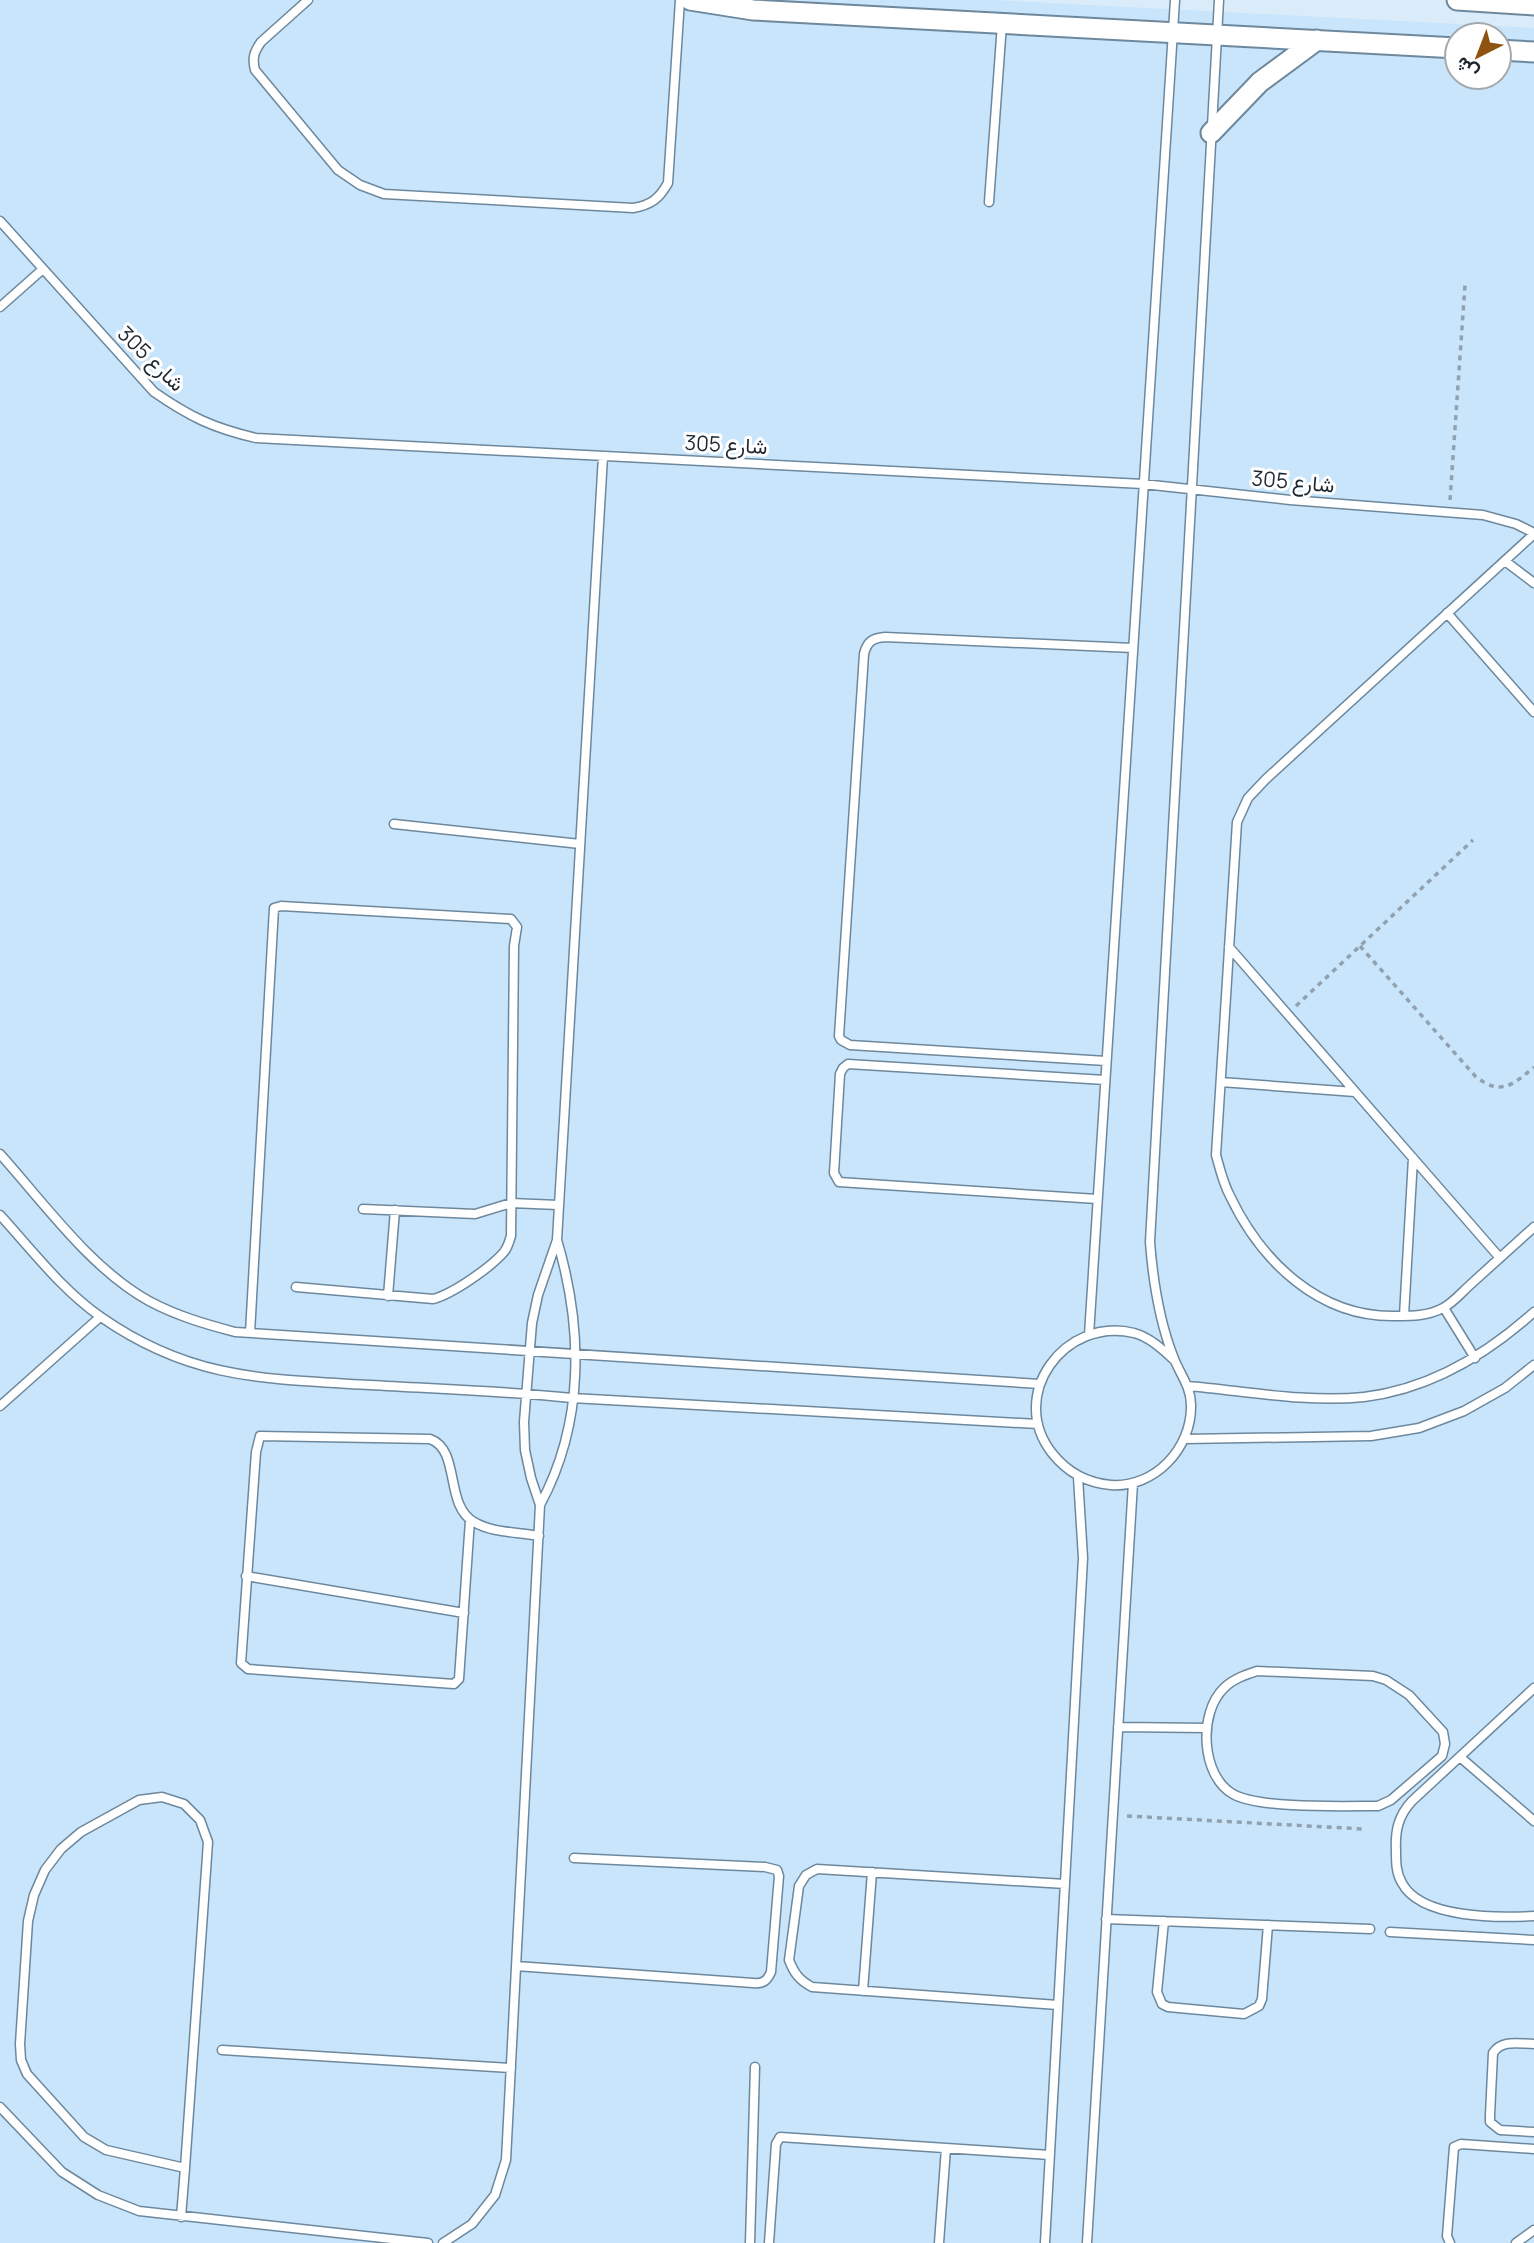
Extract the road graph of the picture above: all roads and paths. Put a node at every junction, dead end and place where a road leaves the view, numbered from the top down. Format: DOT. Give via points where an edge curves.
graph roads {
  1 [pos="308,0"];
  2 [pos="680,0"];
  3 [pos="690,0"];
  4 [pos="1175,0"];
  5 [pos="1219,0"];
  6 [pos="1457,0"];
  7 [pos="1534,5"];
  8 [pos="1002,23"];
  9 [pos="1173,33"];
  10 [pos="1217,35"];
  11 [pos="1317,40"];
  12 [pos="1443,47"];
  13 [pos="1513,51"];
  14 [pos="1534,52"];
  15 [pos="1211,133"];
  16 [pos="989,202"];
  17 [pos="0,221"];
  18 [pos="43,269"];
  19 [pos="1465,285"];
  20 [pos="0,307"];
  21 [pos="603,456"];
  22 [pos="1143,484"];
  23 [pos="1193,489"];
  24 [pos="1450,512"];
  25 [pos="1534,533"];
  26 [pos="1504,561"];
  27 [pos="1534,583"];
  28 [pos="1447,613"];
  29 [pos="1133,648"];
  30 [pos="1533,710"];
  31 [pos="394,824"];
  32 [pos="1473,840"];
  33 [pos="580,844"];
  34 [pos="1360,946"];
  35 [pos="1229,947"];
  36 [pos="1287,1014"];
  37 [pos="1106,1060"];
  38 [pos="1534,1067"];
  39 [pos="1105,1080"];
  40 [pos="1221,1082"];
  41 [pos="1355,1091"];
  42 [pos="0,1154"];
  43 [pos="1413,1158"];
  44 [pos="1097,1199"];
  45 [pos="511,1203"];
  46 [pos="558,1205"];
  47 [pos="363,1209"];
  48 [pos="395,1210"];
  49 [pos="0,1215"];
  50 [pos="1534,1227"];
  51 [pos="556,1240"];
  52 [pos="1500,1258"];
  53 [pos="296,1287"];
  54 [pos="388,1296"];
  55 [pos="1444,1308"];
  56 [pos="1534,1312"];
  57 [pos="1404,1316"];
  58 [pos="100,1317"];
  59 [pos="250,1334"];
  60 [pos="1089,1335"];
  61 [pos="528,1352"];
  62 [pos="575,1354"];
  63 [pos="1475,1358"];
  64 [pos="1173,1359"];
  65 [pos="1534,1364"];
  66 [pos="1040,1384"];
  67 [pos="1188,1385"];
  68 [pos="527,1394"];
  69 [pos="572,1398"];
  70 [pos="0,1406"];
  71 [pos="1038,1424"];
  72 [pos="1185,1439"];
  73 [pos="1078,1477"];
  74 [pos="1133,1483"];
  75 [pos="540,1505"];
  76 [pos="470,1520"];
  77 [pos="538,1536"];
  78 [pos="246,1576"];
  79 [pos="464,1613"];
  80 [pos="1534,1688"];
  81 [pos="1118,1727"];
  82 [pos="1207,1728"];
  83 [pos="1460,1757"];
  84 [pos="1113,1815"];
  85 [pos="1534,1821"];
  86 [pos="1363,1829"];
  87 [pos="574,1858"];
  88 [pos="872,1872"];
  89 [pos="1065,1884"];
  90 [pos="1534,1916"];
  91 [pos="1107,1919"];
  92 [pos="1164,1921"];
  93 [pos="1268,1925"];
  94 [pos="1370,1929"];
  95 [pos="1390,1932"];
  96 [pos="1534,1940"];
  97 [pos="516,1966"];
  98 [pos="863,1991"];
  99 [pos="1058,2005"];
  100 [pos="1534,2044"];
  101 [pos="222,2050"];
  102 [pos="755,2067"];
  103 [pos="511,2068"];
  104 [pos="0,2108"];
  105 [pos="1534,2132"];
  106 [pos="946,2148"];
  107 [pos="1534,2149"];
  108 [pos="1050,2155"];
  109 [pos="185,2168"];
  110 [pos="181,2217"];
  111 [pos="1534,2230"];
  112 [pos="769,2242"];
  113 [pos="428,2243"];
  114 [pos="443,2243"];
  115 [pos="750,2243"];
  116 [pos="939,2243"];
  117 [pos="1045,2243"];
  118 [pos="1087,2243"];
  119 [pos="1450,2243"];
  120 [pos="1516,2243"];
  1 -- 2 [label="lane" via="261,42 253,60 255,70 338,170 360,185 384,194 633,208 661,197 668,183"];
  3 -- 8 [label="street" via="753,10"];
  4 -- 9 [label="lane"];
  5 -- 10 [label="lane"];
  6 -- 7 [label="street"];
  8 -- 9 [label="street"];
  8 -- 16 [label="lane"];
  9 -- 10 [label="street"];
  9 -- 22 [label="lane"];
  10 -- 11 [label="street"];
  10 -- 15 [label="lane"];
  11 -- 12 [label="street"];
  11 -- 15 [label="street" via="1260,82"];
  13 -- 14 [label="street"];
  15 -- 23 [label="lane"];
  17 -- 18 [label="lane, شارع 305"];
  18 -- 20 [label="lane"];
  18 -- 21 [label="lane, شارع 305" via="154,392 185,414 219,429 256,438"];
  19 -- 24 [label="path"];
  21 -- 22 [label="lane, شارع 305"];
  21 -- 33 [label="lane"];
  22 -- 23 [label="lane, شارع 305"];
  22 -- 29 [label="lane"];
  23 -- 24 [label="lane, شارع 305"];
  23 -- 64 [label="lane" via="1150,1242 1157,1301"];
  24 -- 25 [label="lane, شارع 305" via="1483,515"];
  25 -- 26 [label="lane"];
  26 -- 27 [label="lane"];
  26 -- 28 [label="lane"];
  28 -- 30 [label="lane"];
  28 -- 35 [label="lane" via="1248,798 1237,822"];
  29 -- 37 [label="lane"];
  29 -- 37 [label="lane" via="885,637 874,638 864,654 841,1040 849,1045"];
  31 -- 33 [label="lane"];
  32 -- 34 [label="path"];
  33 -- 46 [label="lane"];
  34 -- 36 [label="path"];
  34 -- 38 [label="path" via="1488,1086 1502,1088"];
  35 -- 36 [label="lane"];
  35 -- 40 [label="lane"];
  36 -- 41 [label="lane"];
  37 -- 39 [label="lane"];
  39 -- 44 [label="lane"];
  39 -- 44 [label="lane" via="848,1064 840,1074 834,1173 839,1182"];
  40 -- 41 [label="lane"];
  40 -- 57 [label="lane" via="1216,1155 1228,1193 1266,1252 1317,1297 1379,1317"];
  41 -- 43 [label="lane"];
  42 -- 59 [label="lane" via="77,1241 148,1301 190,1320"];
  43 -- 52 [label="lane"];
  43 -- 57 [label="lane"];
  44 -- 60 [label="lane"];
  45 -- 46 [label="lane"];
  45 -- 48 [label="lane" via="475,1214"];
  45 -- 54 [label="lane" via="510,1236 496,1259 442,1297"];
  45 -- 59 [label="lane" via="517,927 511,919 277,906 272,915"];
  46 -- 51 [label="lane"];
  47 -- 48 [label="lane"];
  48 -- 54 [label="lane"];
  49 -- 58 [label="lane" via="71,1293"];
  50 -- 52 [label="lane"];
  51 -- 61 [label="lane" via="538,1295"];
  51 -- 62 [label="lane" via="571,1296"];
  52 -- 55 [label="lane"];
  53 -- 54 [label="lane"];
  55 -- 57 [label="lane"];
  55 -- 63 [label="lane"];
  56 -- 63 [label="lane"];
  58 -- 68 [label="lane" via="143,1344 227,1374"];
  58 -- 70 [label="lane"];
  59 -- 61 [label="lane"];
  60 -- 64 [label="lane" via="1135,1334 1156,1343"];
  60 -- 66 [label="lane" via="1059,1353"];
  61 -- 62 [label="lane"];
  61 -- 68 [label="lane"];
  62 -- 66 [label="lane"];
  62 -- 69 [label="lane"];
  63 -- 67 [label="lane" via="1407,1388 1364,1396 1321,1398"];
  64 -- 67 [label="lane"];
  65 -- 72 [label="lane" via="1505,1388 1464,1411 1419,1428 1371,1436"];
  66 -- 71 [label="lane"];
  67 -- 72 [label="lane" via="1190,1421"];
  68 -- 69 [label="lane"];
  68 -- 75 [label="lane" via="526,1450"];
  69 -- 71 [label="lane"];
  69 -- 75 [label="lane" via="564,1454"];
  71 -- 73 [label="lane" via="1046,1445"];
  72 -- 74 [label="lane" via="1155,1474"];
  73 -- 74 [label="lane" via="1096,1483"];
  73 -- 89 [label="lane" via="1083,1558"];
  74 -- 81 [label="lane"];
  75 -- 77 [label="lane"];
  76 -- 77 [label="lane"];
  76 -- 78 [label="lane" via="459,1503 446,1454 437,1442 260,1436"];
  76 -- 79 [label="lane"];
  77 -- 97 [label="lane"];
  78 -- 79 [label="lane"];
  78 -- 79 [label="lane" via="240,1658 248,1669 454,1684 459,1679"];
  80 -- 83 [label="lane"];
  81 -- 82 [label="lane"];
  81 -- 84 [label="lane"];
  82 -- 82 [label="lane" via="1212,1705 1223,1689 1257,1671 1373,1676 1409,1695 1443,1732 1445,1744 1442,1756 1378,1806 1255,1803 1232,1793 1214,1774"];
  83 -- 85 [label="lane"];
  83 -- 90 [label="lane" via="1402,1811 1395,1838 1401,1882 1422,1903 1459,1913"];
  84 -- 86 [label="path"];
  84 -- 91 [label="lane"];
  87 -- 97 [label="lane" via="777,1870 768,1979 753,1983"];
  88 -- 89 [label="lane"];
  88 -- 98 [label="lane"];
  88 -- 98 [label="lane" via="817,1869 806,1875 799,1886 789,1959 801,1981 812,1987"];
  89 -- 99 [label="lane"];
  91 -- 92 [label="lane"];
  91 -- 118 [label="lane"];
  92 -- 93 [label="lane"];
  92 -- 93 [label="lane" via="1157,1992 1162,2004 1244,2014 1259,2006 1262,1998"];
  93 -- 94 [label="lane"];
  95 -- 96 [label="lane"];
  97 -- 103 [label="lane"];
  98 -- 99 [label="lane"];
  99 -- 108 [label="lane"];
  100 -- 105 [label="lane" via="1503,2043 1495,2049 1490,2122 1500,2130"];
  101 -- 103 [label="lane"];
  102 -- 115 [label="lane"];
  103 -- 114 [label="lane" via="506,2160 495,2195 472,2224"];
  104 -- 110 [label="lane" via="62,2172 98,2195 139,2211"];
  106 -- 108 [label="lane"];
  106 -- 112 [label="lane" via="780,2137"];
  106 -- 116 [label="lane"];
  107 -- 119 [label="lane" via="1454,2147"];
  108 -- 117 [label="lane"];
  109 -- 109 [label="lane" via="208,1842 200,1820 184,1804 162,1797 139,1800 81,1832 45,1870 28,1921 20,2045 27,2074 84,2137 106,2150"];
  109 -- 110 [label="lane"];
  110 -- 113 [label="lane"];
  111 -- 120 [label="lane"];
}
